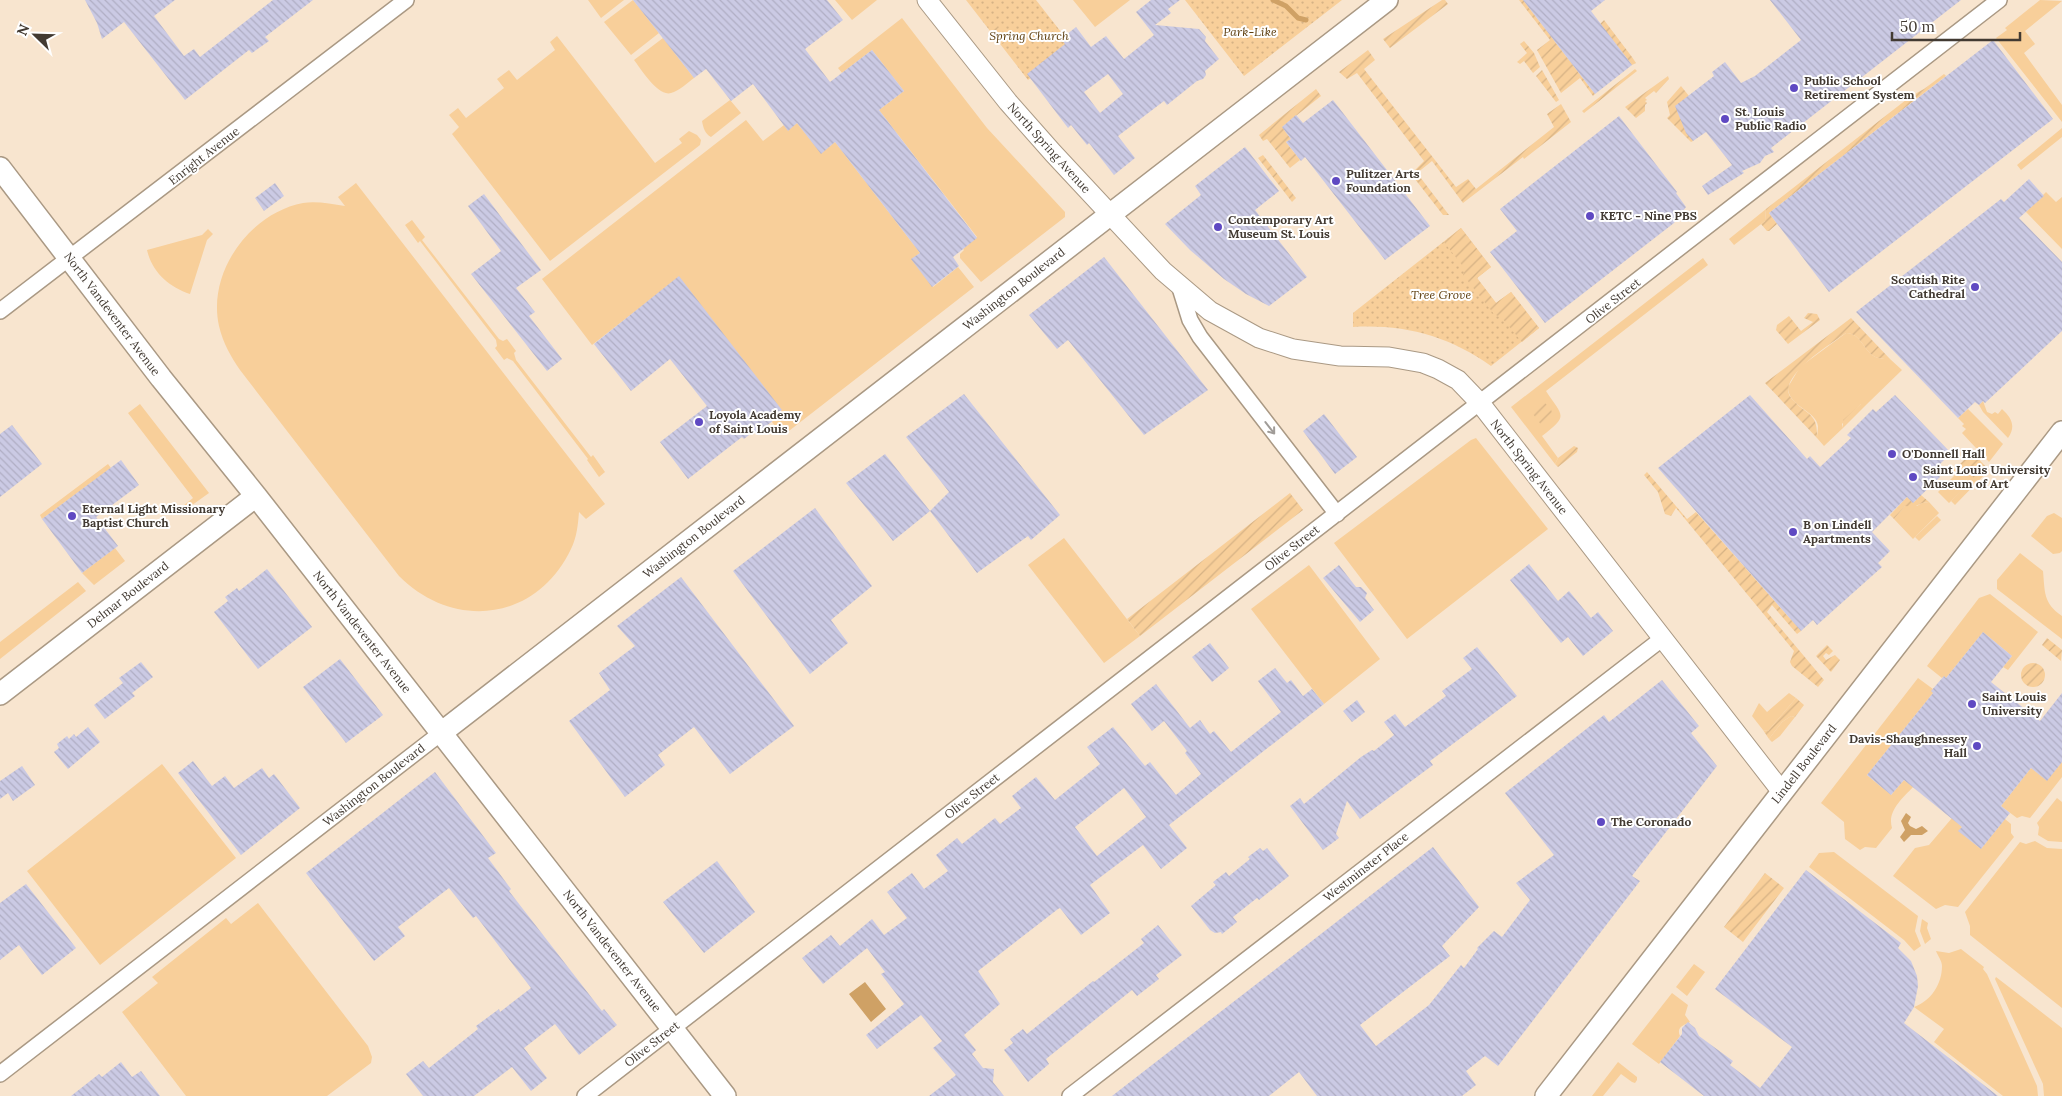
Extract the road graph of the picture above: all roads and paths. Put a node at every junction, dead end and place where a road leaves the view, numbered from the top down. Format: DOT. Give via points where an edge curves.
graph roads {
  1 [pos="406,0"];
  2 [pos="927,0"];
  3 [pos="1387,0"];
  4 [pos="1999,0"];
  5 [pos="0,168"];
  6 [pos="1110,215"];
  7 [pos="70,258"];
  8 [pos="1180,288"];
  9 [pos="0,311"];
  10 [pos="1480,403"];
  11 [pos="2062,432"];
  12 [pos="256,496"];
  13 [pos="1337,514"];
  14 [pos="1662,638"];
  15 [pos="0,694"];
  16 [pos="441,733"];
  17 [pos="1782,792"];
  18 [pos="672,1029"];
  19 [pos="0,1074"];
  20 [pos="586,1096"];
  21 [pos="725,1096"];
  22 [pos="1070,1096"];
  23 [pos="1546,1096"];
  1 -- 7 [label="street, Enright Avenue"];
  2 -- 6 [label="street, North Spring Avenue" via="1008,102"];
  3 -- 6 [label="main road, Washington Boulevard"];
  4 -- 10 [label="street, Olive Street"];
  5 -- 7 [label="main road, North Vandeventer Avenue"];
  6 -- 8 [label="street, North Spring Avenue"];
  6 -- 16 [label="main road, Washington Boulevard"];
  7 -- 9 [label="street, Enright Avenue"];
  7 -- 12 [label="main road, North Vandeventer Avenue"];
  8 -- 10 [label="street, North Spring Avenue" via="1210,311 1259,338 1316,353 1389,357 1423,363 1458,380"];
  8 -- 13 [label="street, North Spring Avenue, one-way" via="1190,320 1206,344"];
  10 -- 13 [label="street, Olive Street"];
  10 -- 14 [label="street, North Spring Avenue"];
  11 -- 17 [label="main road, Lindell Boulevard"];
  12 -- 15 [label="main road, Delmar Boulevard"];
  12 -- 16 [label="main road, North Vandeventer Avenue"];
  13 -- 18 [label="street, Olive Street"];
  14 -- 17 [label="street, North Spring Avenue"];
  14 -- 22 [label="street, Westminster Place"];
  16 -- 18 [label="main road, North Vandeventer Avenue"];
  16 -- 19 [label="street, Washington Boulevard"];
  17 -- 23 [label="main road, Lindell Boulevard"];
  18 -- 20 [label="street, Olive Street"];
  18 -- 21 [label="main road, North Vandeventer Avenue"];
}
